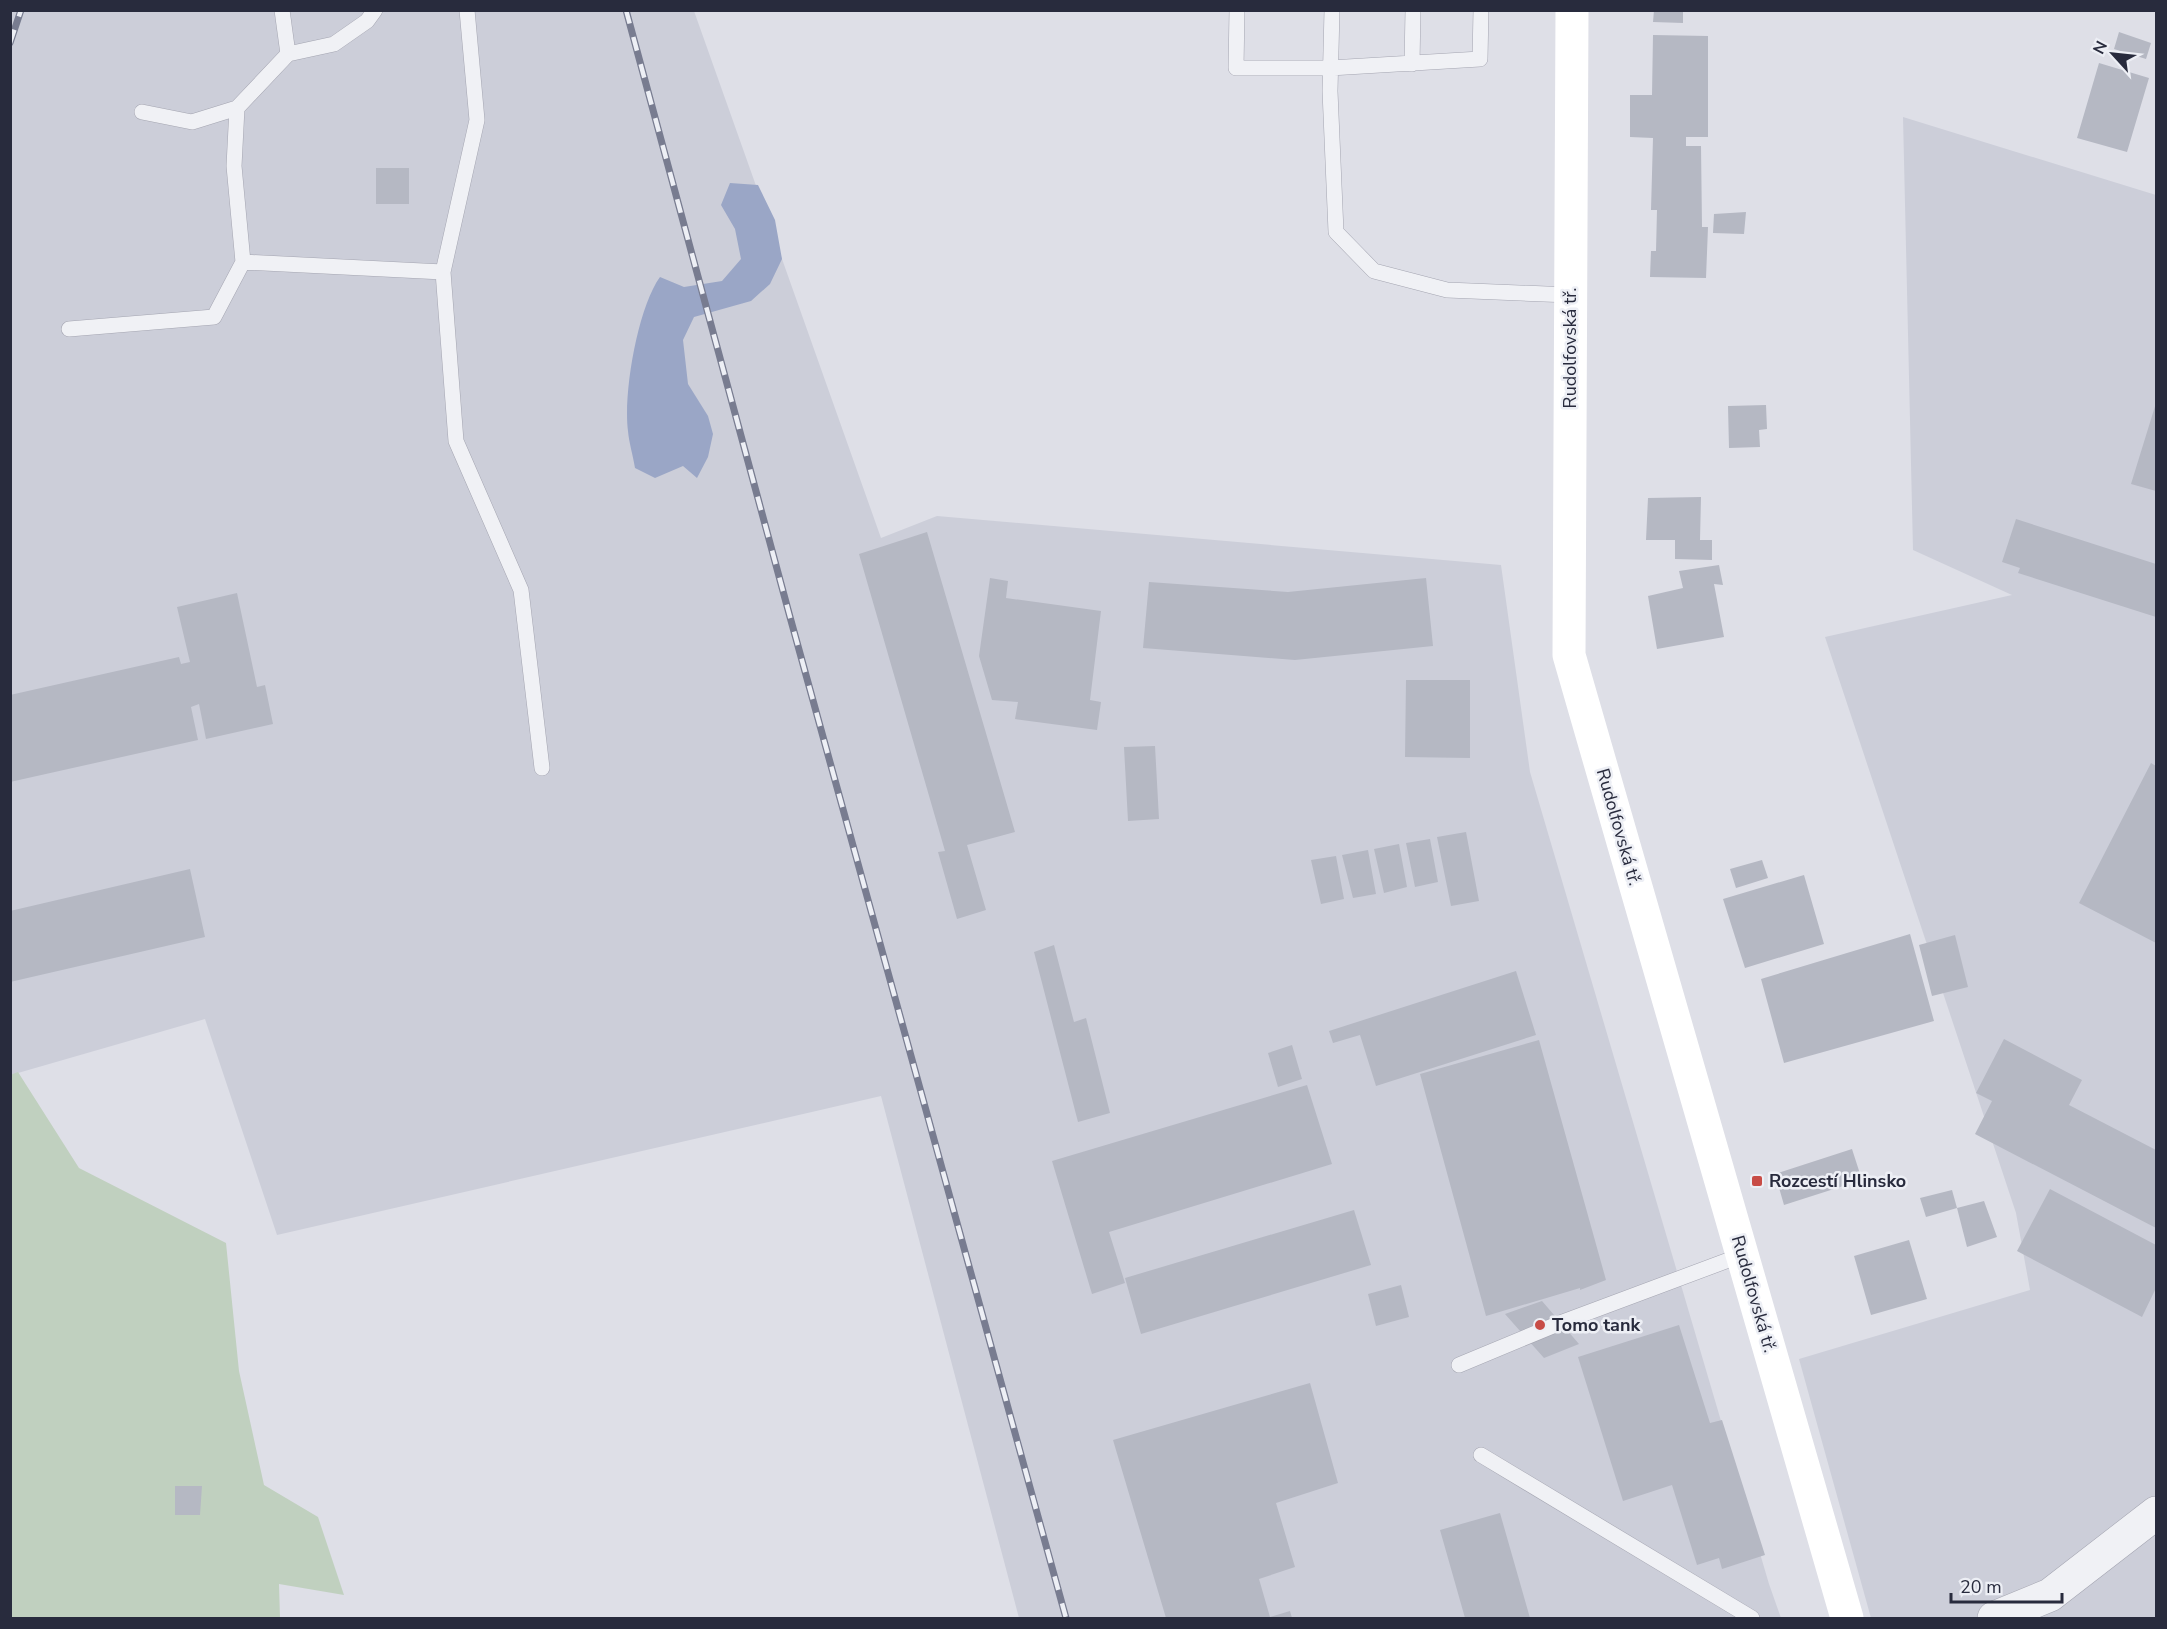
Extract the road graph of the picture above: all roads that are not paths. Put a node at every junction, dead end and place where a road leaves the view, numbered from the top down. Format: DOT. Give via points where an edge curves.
graph roads {
  1 [pos="282,10"];
  2 [pos="375,10"];
  3 [pos="467,10"];
  4 [pos="1237,10"];
  5 [pos="1332,10"];
  6 [pos="1413,10"];
  7 [pos="1481,10"];
  8 [pos="1572,10"];
  9 [pos="288,54"];
  10 [pos="1412,64"];
  11 [pos="1330,68"];
  12 [pos="237,108"];
  13 [pos="142,112"];
  14 [pos="243,262"];
  15 [pos="443,272"];
  16 [pos="1570,295"];
  17 [pos="69,330"];
  18 [pos="542,768"];
  19 [pos="1742,1256"];
  20 [pos="1459,1365"];
  21 [pos="1481,1455"];
  22 [pos="2157,1513"];
  23 [pos="1752,1618"];
  24 [pos="1847,1618"];
  25 [pos="1994,1618"];
  1 -- 9 [label="lane"];
  2 -- 9 [label="lane" via="367,21 334,44"];
  3 -- 15 [label="lane" via="477,120"];
  4 -- 11 [label="lane" via="1236,68"];
  5 -- 11 [label="lane"];
  6 -- 10 [label="lane"];
  7 -- 10 [label="lane" via="1480,59"];
  8 -- 16 [label="main road, Rudolfovská tř."];
  9 -- 12 [label="lane"];
  10 -- 11 [label="lane"];
  11 -- 16 [label="lane" via="1336,232 1374,271 1447,290"];
  12 -- 13 [label="lane" via="192,122"];
  12 -- 14 [label="lane" via="234,166"];
  14 -- 15 [label="lane"];
  14 -- 17 [label="lane" via="214,317"];
  15 -- 18 [label="lane" via="456,441 521,590"];
  16 -- 19 [label="main road, Rudolfovská tř." via="1569,655"];
  19 -- 20 [label="lane"];
  19 -- 24 [label="main road, Rudolfovská tř."];
  21 -- 23 [label="lane"];
  22 -- 25 [label="street" via="2050,1595"];
}
